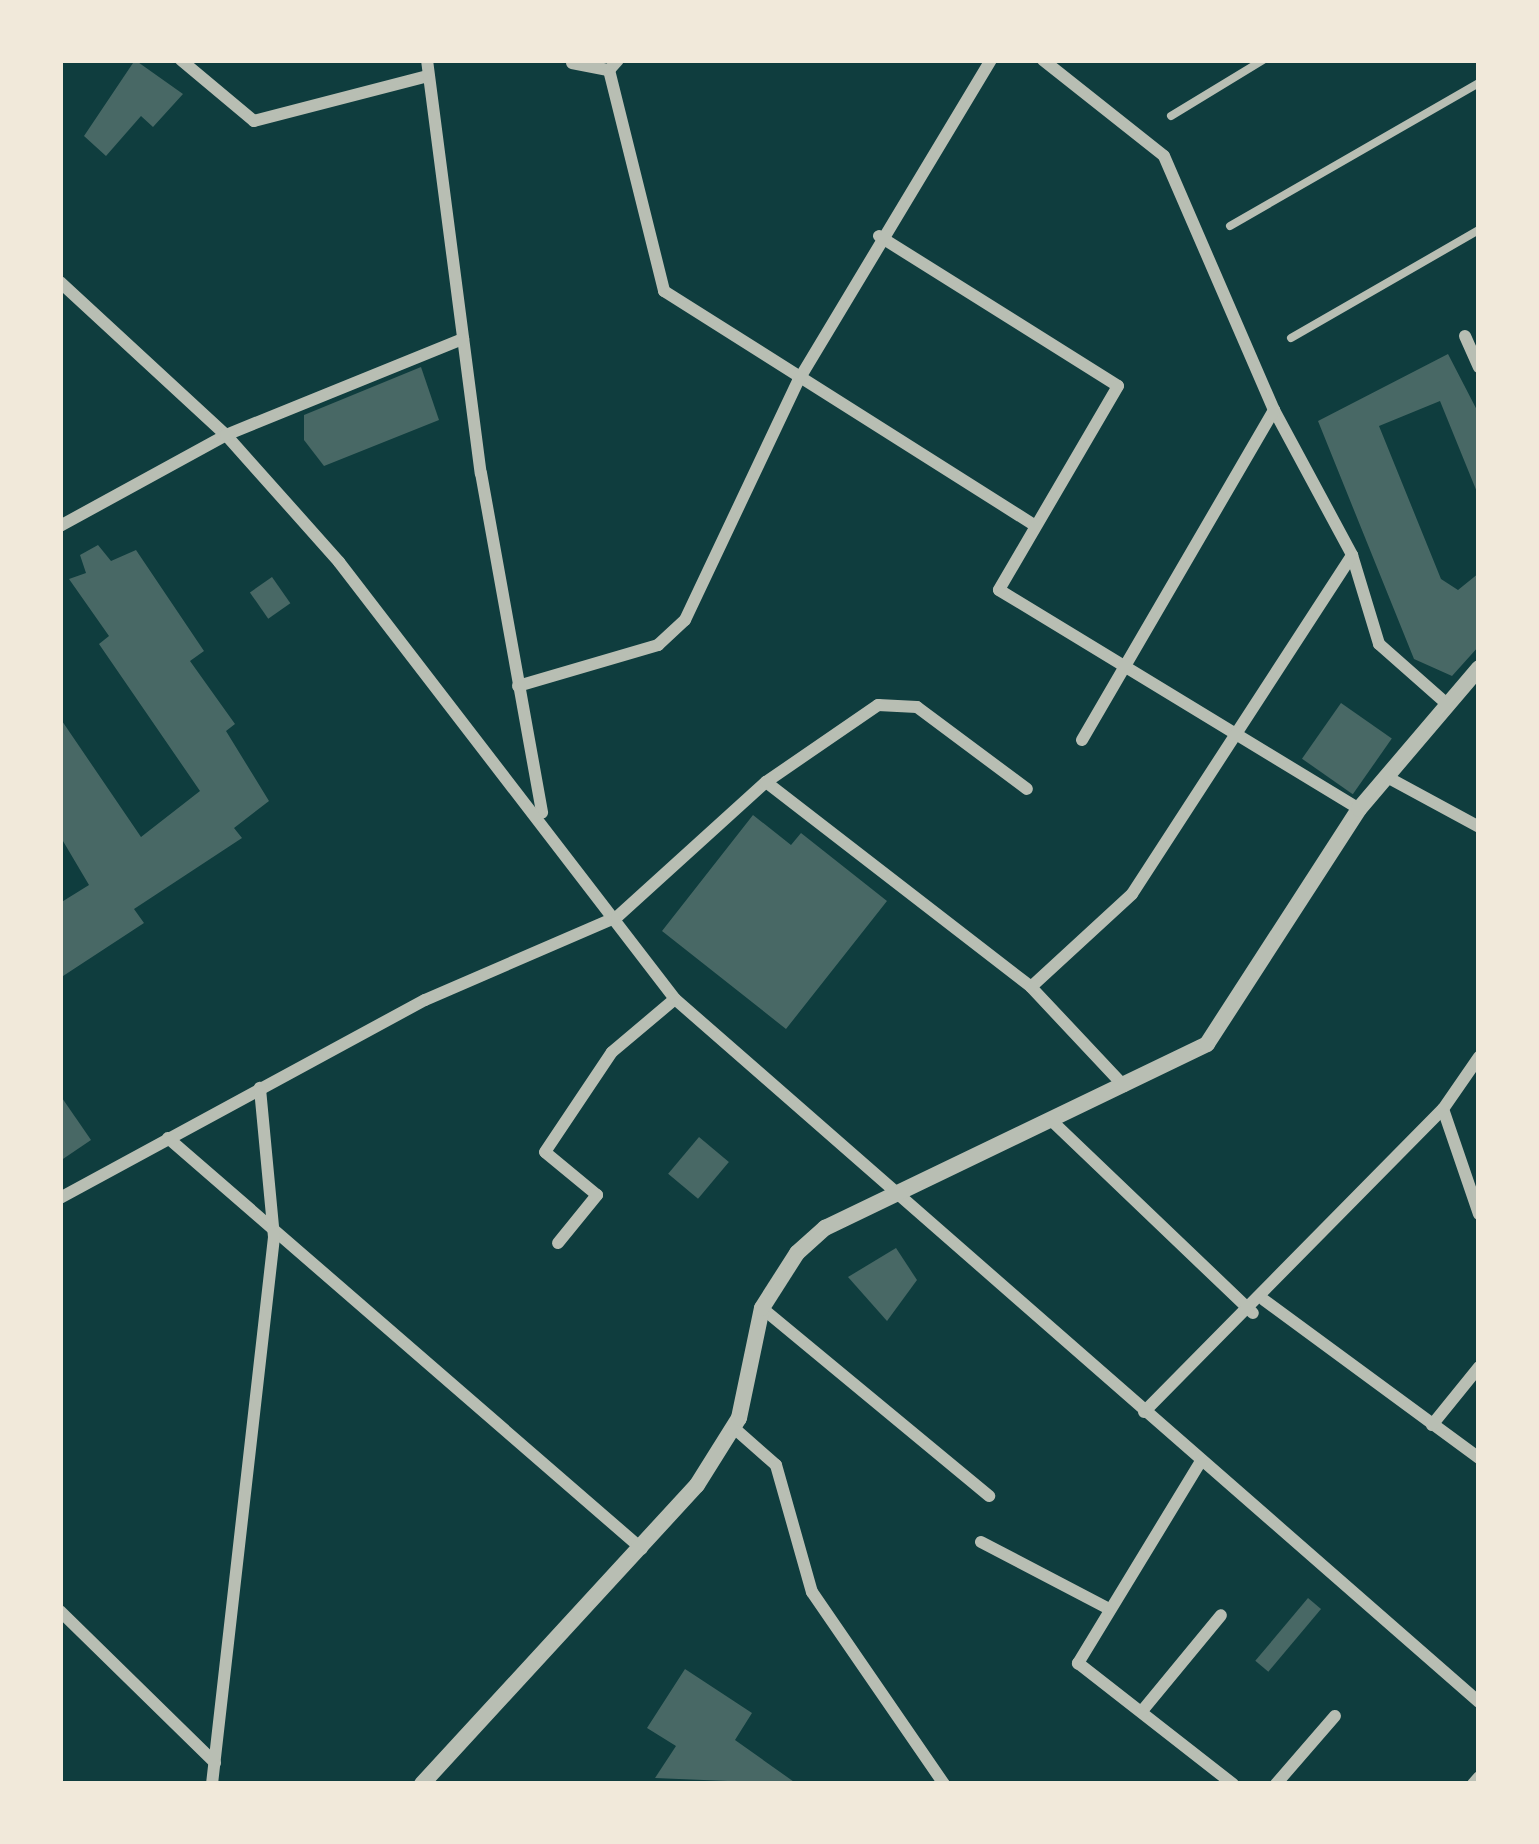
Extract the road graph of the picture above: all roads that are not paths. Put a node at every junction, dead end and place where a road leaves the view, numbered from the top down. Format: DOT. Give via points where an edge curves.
graph roads {
  1 [pos="181,60"];
  2 [pos="427,60"];
  3 [pos="991,60"];
  4 [pos="1043,60"];
  5 [pos="1263,60"];
  6 [pos="572,63"];
  7 [pos="614,65"];
  8 [pos="428,76"];
  9 [pos="1479,83"];
  10 [pos="1171,116"];
  11 [pos="1230,226"];
  12 [pos="1479,230"];
  13 [pos="878,236"];
  14 [pos="60,282"];
  15 [pos="1465,336"];
  16 [pos="1291,338"];
  17 [pos="463,339"];
  18 [pos="1479,368"];
  19 [pos="798,381"];
  20 [pos="1274,410"];
  21 [pos="226,435"];
  22 [pos="1032,524"];
  23 [pos="60,526"];
  24 [pos="1352,555"];
  25 [pos="1123,668"];
  26 [pos="1479,668"];
  27 [pos="518,686"];
  28 [pos="1447,704"];
  29 [pos="1237,735"];
  30 [pos="1082,740"];
  31 [pos="1387,777"];
  32 [pos="766,782"];
  33 [pos="1027,789"];
  34 [pos="1359,809"];
  35 [pos="542,814"];
  36 [pos="1479,827"];
  37 [pos="617,917"];
  38 [pos="1031,987"];
  39 [pos="675,999"];
  40 [pos="1479,1057"];
  41 [pos="1124,1086"];
  42 [pos="260,1088"];
  43 [pos="1443,1109"];
  44 [pos="1054,1123"];
  45 [pos="168,1138"];
  46 [pos="903,1193"];
  47 [pos="60,1198"];
  48 [pos="1479,1214"];
  49 [pos="274,1237"];
  50 [pos="558,1243"];
  51 [pos="1264,1300"];
  52 [pos="762,1308"];
  53 [pos="1253,1313"];
  54 [pos="1479,1367"];
  55 [pos="1144,1412"];
  56 [pos="1432,1425"];
  57 [pos="734,1428"];
  58 [pos="1479,1459"];
  59 [pos="1201,1461"];
  60 [pos="989,1496"];
  61 [pos="981,1542"];
  62 [pos="643,1550"];
  63 [pos="1106,1608"];
  64 [pos="60,1611"];
  65 [pos="1221,1616"];
  66 [pos="1479,1702"];
  67 [pos="1142,1711"];
  68 [pos="1335,1716"];
  69 [pos="215,1763"];
  70 [pos="1479,1777"];
  71 [pos="212,1784"];
  72 [pos="422,1784"];
  73 [pos="944,1784"];
  74 [pos="1233,1784"];
  75 [pos="1276,1784"];
  76 [pos="1473,1784"];
  1 -- 8 [label="street" via="254,121"];
  2 -- 8 [label="street"];
  3 -- 13 [label="street"];
  4 -- 20 [label="street" via="1164,156"];
  5 -- 10 [label="lane"];
  6 -- 7 [label="street"];
  7 -- 19 [label="street" via="664,291"];
  8 -- 17 [label="street"];
  9 -- 11 [label="lane"];
  12 -- 16 [label="lane"];
  13 -- 19 [label="street"];
  13 -- 22 [label="street" via="1118,386"];
  14 -- 21 [label="street"];
  15 -- 18 [label="street"];
  17 -- 21 [label="street"];
  17 -- 27 [label="street"];
  19 -- 22 [label="street"];
  19 -- 27 [label="street" via="685,620 658,645"];
  20 -- 24 [label="street"];
  20 -- 25 [label="street"];
  21 -- 23 [label="street"];
  21 -- 35 [label="street"];
  22 -- 25 [label="street" via="999,590"];
  24 -- 28 [label="street" via="1378,644"];
  24 -- 29 [label="street"];
  25 -- 29 [label="street"];
  25 -- 30 [label="street"];
  26 -- 28 [label="street"];
  27 -- 35 [label="street"];
  28 -- 31 [label="street"];
  29 -- 34 [label="street"];
  29 -- 38 [label="street" via="1132,894"];
  31 -- 34 [label="street"];
  31 -- 36 [label="street"];
  32 -- 33 [label="street" via="898,699"];
  32 -- 37 [label="street"];
  32 -- 38 [label="street"];
  34 -- 41 [label="street" via="1207,1044"];
  35 -- 37 [label="street"];
  37 -- 39 [label="street"];
  37 -- 42 [label="street" via="425,1000"];
  38 -- 41 [label="street"];
  39 -- 46 [label="street"];
  39 -- 50 [label="street" via="612,1052 545,1152 597,1195"];
  40 -- 43 [label="street"];
  41 -- 44 [label="street"];
  42 -- 45 [label="street"];
  42 -- 49 [label="street"];
  43 -- 48 [label="street"];
  43 -- 51 [label="street"];
  44 -- 46 [label="street"];
  44 -- 53 [label="street"];
  45 -- 47 [label="street"];
  45 -- 49 [label="street"];
  46 -- 52 [label="street" via="825,1228"];
  46 -- 55 [label="street"];
  49 -- 62 [label="street"];
  49 -- 69 [label="street"];
  51 -- 53 [label="street"];
  51 -- 56 [label="street"];
  52 -- 57 [label="street"];
  52 -- 60 [label="street"];
  53 -- 55 [label="street"];
  54 -- 56 [label="street"];
  55 -- 59 [label="street"];
  56 -- 58 [label="street"];
  57 -- 62 [label="street"];
  57 -- 73 [label="street" via="776,1465 812,1592"];
  59 -- 63 [label="street"];
  59 -- 66 [label="street"];
  61 -- 63 [label="street"];
  62 -- 72 [label="street"];
  63 -- 67 [label="street" via="1078,1664"];
  64 -- 69 [label="street"];
  65 -- 67 [label="street"];
  67 -- 74 [label="street"];
  68 -- 75 [label="street"];
  69 -- 71 [label="street"];
  70 -- 76 [label="street"];
}
